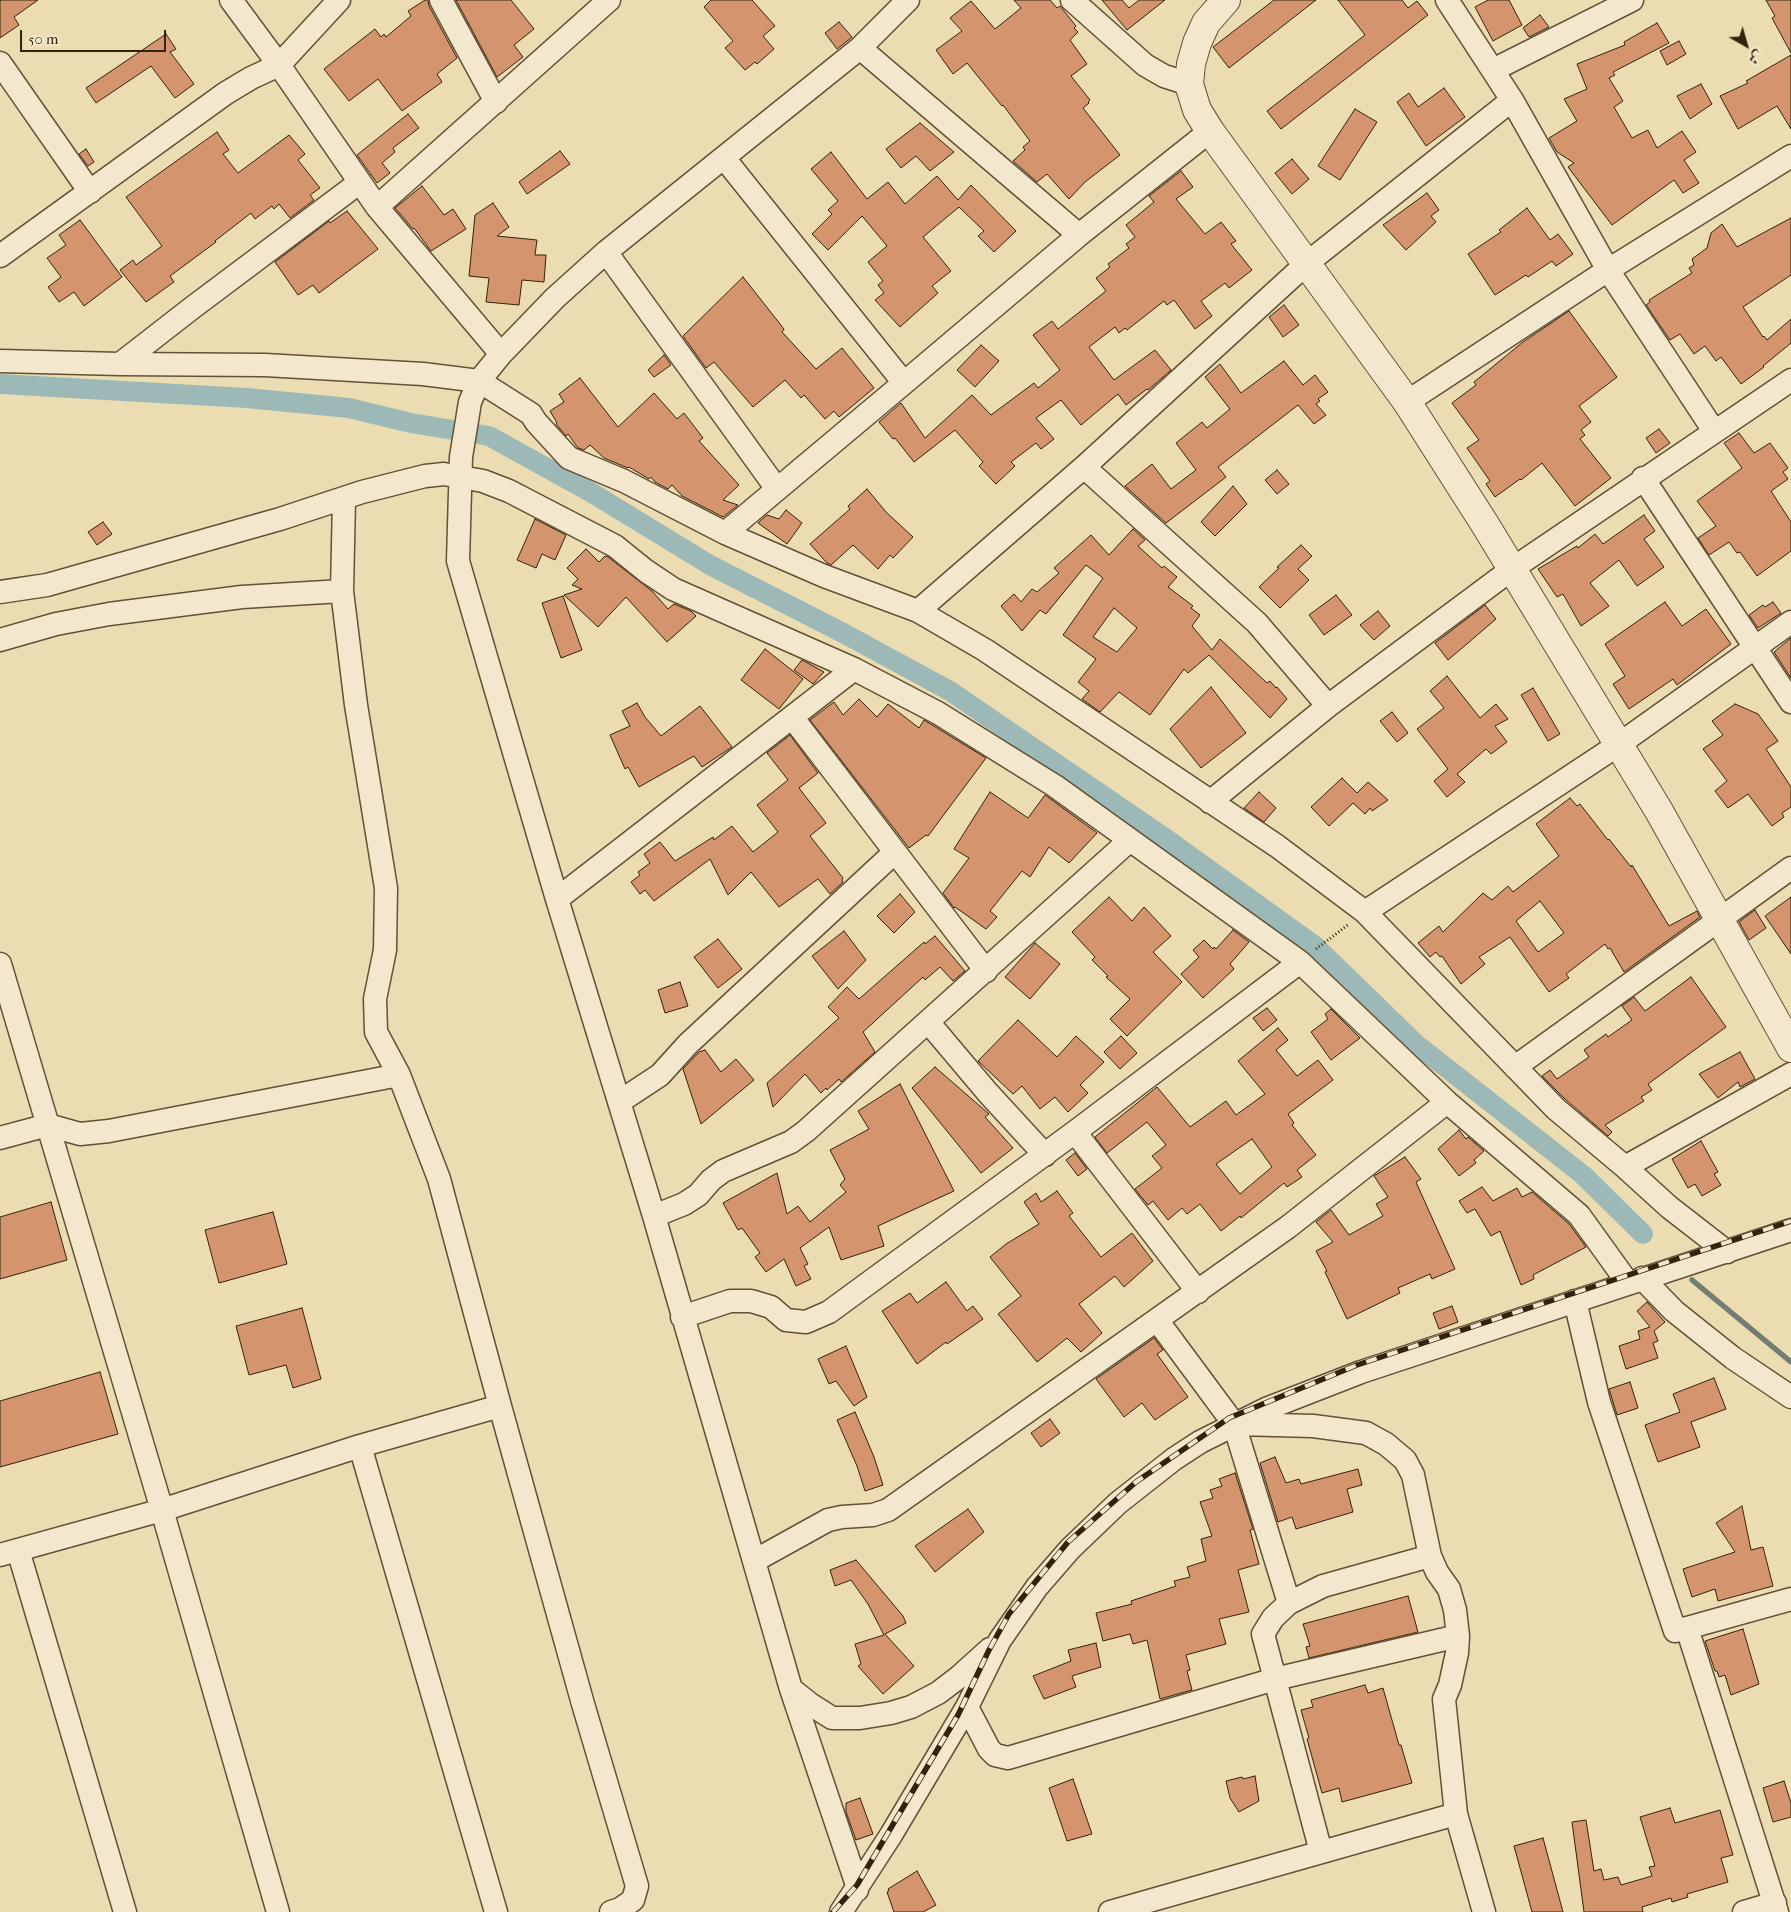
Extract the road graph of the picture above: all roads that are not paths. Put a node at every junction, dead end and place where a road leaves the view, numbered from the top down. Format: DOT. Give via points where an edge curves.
graph roads {
  1 [pos="231,0"];
  2 [pos="339,0"];
  3 [pos="441,0"];
  4 [pos="609,0"];
  5 [pos="908,0"];
  6 [pos="1072,0"];
  7 [pos="1226,0"];
  8 [pos="1447,0"];
  9 [pos="1632,0"];
  10 [pos="860,48"];
  11 [pos="0,63"];
  12 [pos="279,65"];
  13 [pos="1493,70"];
  14 [pos="1189,84"];
  15 [pos="1512,100"];
  16 [pos="496,102"];
  17 [pos="1210,131"];
  18 [pos="1791,156"];
  19 [pos="724,158"];
  20 [pos="360,182"];
  21 [pos="90,192"];
  22 [pos="377,208"];
  23 [pos="1079,235"];
  24 [pos="606,252"];
  25 [pos="0,256"];
  26 [pos="1306,264"];
  27 [pos="1608,270"];
  28 [pos="501,354"];
  29 [pos="0,361"];
  30 [pos="120,364"];
  31 [pos="1791,380"];
  32 [pos="478,381"];
  33 [pos="904,383"];
  34 [pos="1407,402"];
  35 [pos="1714,431"];
  36 [pos="461,467"];
  37 [pos="1084,467"];
  38 [pos="1643,478"];
  39 [pos="777,489"];
  40 [pos="344,499"];
  41 [pos="724,533"];
  42 [pos="1512,569"];
  43 [pos="342,590"];
  44 [pos="0,592"];
  45 [pos="918,611"];
  46 [pos="1791,622"];
  47 [pos="0,640"];
  48 [pos="1755,648"];
  49 [pos="854,669"];
  50 [pos="1791,702"];
  51 [pos="1328,706"];
  52 [pos="792,718"];
  53 [pos="1618,745"];
  54 [pos="1210,802"];
  55 [pos="1130,840"];
  56 [pos="894,852"];
  57 [pos="1791,868"];
  58 [pos="557,899"];
  59 [pos="1359,917"];
  60 [pos="1719,919"];
  61 [pos="1308,956"];
  62 [pos="0,964"];
  63 [pos="986,971"];
  64 [pos="929,1023"];
  65 [pos="1791,1048"];
  66 [pos="1516,1067"];
  67 [pos="1791,1074"];
  68 [pos="399,1075"];
  69 [pos="619,1102"];
  70 [pos="1447,1102"];
  71 [pos="48,1124"];
  72 [pos="1075,1132"];
  73 [pos="0,1138"];
  74 [pos="1044,1155"];
  75 [pos="1625,1167"];
  76 [pos="654,1216"];
  77 [pos="1791,1230"];
  78 [pos="1727,1252"];
  79 [pos="1635,1280"];
  80 [pos="1198,1292"];
  81 [pos="1575,1301"];
  82 [pos="682,1317"];
  83 [pos="1157,1320"];
  84 [pos="1791,1397"];
  85 [pos="500,1406"];
  86 [pos="1234,1424"];
  87 [pos="360,1446"];
  88 [pos="162,1510"];
  89 [pos="9,1553"];
  90 [pos="1430,1556"];
  91 [pos="754,1561"];
  92 [pos="1791,1599"];
  93 [pos="1289,1603"];
  94 [pos="1687,1628"];
  95 [pos="1458,1636"];
  96 [pos="1000,1640"];
  97 [pos="1275,1679"];
  98 [pos="791,1689"];
  99 [pos="967,1706"];
  100 [pos="1456,1814"];
  101 [pos="1321,1852"];
  102 [pos="857,1890"];
  103 [pos="1776,1908"];
  104 [pos="124,1912"];
  105 [pos="278,1912"];
  106 [pos="496,1912"];
  107 [pos="610,1912"];
  108 [pos="841,1912"];
  109 [pos="1110,1912"];
  110 [pos="1484,1912"];
  111 [pos="1744,1912"];
  1 -- 12 [label="street"];
  2 -- 12 [label="street"];
  3 -- 16 [label="street"];
  4 -- 16 [label="street"];
  5 -- 10 [label="street"];
  6 -- 14 [label="street" via="1145,65 1164,76"];
  7 -- 14 [label="street" via="1206,23 1197,43"];
  8 -- 13 [label="street"];
  9 -- 13 [label="street"];
  10 -- 19 [label="street"];
  10 -- 23 [label="street"];
  11 -- 21 [label="street"];
  12 -- 20 [label="street"];
  12 -- 21 [label="street" via="226,93"];
  13 -- 15 [label="street"];
  14 -- 17 [label="street" via="1197,110"];
  15 -- 26 [label="street"];
  15 -- 27 [label="street"];
  16 -- 22 [label="street"];
  17 -- 23 [label="street"];
  17 -- 26 [label="street"];
  18 -- 27 [label="street"];
  19 -- 24 [label="street"];
  19 -- 33 [label="street"];
  20 -- 22 [label="street"];
  20 -- 30 [label="street"];
  21 -- 25 [label="street"];
  22 -- 28 [label="street"];
  23 -- 33 [label="street"];
  24 -- 28 [label="street" via="555,298"];
  24 -- 39 [label="street"];
  26 -- 34 [label="street"];
  26 -- 37 [label="street"];
  27 -- 34 [label="street"];
  27 -- 35 [label="street"];
  28 -- 32 [label="street"];
  29 -- 30 [label="street"];
  30 -- 32 [label="street" via="265,365 423,374"];
  31 -- 35 [label="street"];
  32 -- 36 [label="street" via="470,402"];
  32 -- 41 [label="street" via="531,414 569,458 624,480"];
  33 -- 39 [label="street"];
  34 -- 42 [label="street"];
  35 -- 38 [label="street"];
  36 -- 40 [label="street"];
  36 -- 49 [label="street" via="615,546 673,589"];
  36 -- 58 [label="street" via="458,560"];
  37 -- 45 [label="street"];
  37 -- 51 [label="street" via="1257,623"];
  38 -- 42 [label="street"];
  38 -- 48 [label="street"];
  39 -- 41 [label="street"];
  40 -- 43 [label="street"];
  40 -- 44 [label="street" via="47,585"];
  41 -- 45 [label="street" via="824,576"];
  42 -- 51 [label="street"];
  42 -- 53 [label="street"];
  43 -- 47 [label="street" via="242,597 110,614 56,624"];
  43 -- 68 [label="street" via="356,705 386,888 385,950 376,999 376,1032"];
  45 -- 54 [label="street" via="986,650"];
  46 -- 48 [label="street"];
  48 -- 50 [label="street"];
  48 -- 53 [label="street"];
  49 -- 52 [label="street"];
  49 -- 55 [label="street" via="938,713 1055,786"];
  51 -- 54 [label="street"];
  52 -- 56 [label="street"];
  52 -- 58 [label="street"];
  53 -- 59 [label="street"];
  53 -- 60 [label="street"];
  54 -- 59 [label="street" via="1277,846"];
  55 -- 61 [label="street"];
  55 -- 63 [label="street"];
  56 -- 63 [label="street"];
  56 -- 69 [label="street" via="688,1044 660,1075"];
  57 -- 60 [label="street"];
  58 -- 69 [label="street"];
  59 -- 66 [label="street"];
  60 -- 65 [label="street"];
  60 -- 66 [label="street"];
  61 -- 70 [label="street"];
  61 -- 72 [label="street"];
  62 -- 71 [label="street"];
  63 -- 64 [label="street"];
  64 -- 74 [label="street"];
  64 -- 76 [label="street" via="806,1132 723,1171 698,1195"];
  66 -- 75 [label="street" via="1556,1109"];
  67 -- 75 [label="street"];
  68 -- 71 [label="street" via="109,1132 80,1134"];
  68 -- 85 [label="street" via="439,1179"];
  69 -- 76 [label="street"];
  70 -- 79 [label="street" via="1579,1215"];
  70 -- 80 [label="street" via="1288,1228"];
  71 -- 73 [label="street"];
  71 -- 88 [label="street"];
  72 -- 74 [label="street"];
  72 -- 80 [label="street"];
  74 -- 82 [label="street" via="829,1312 806,1322 786,1320 771,1307 751,1301 730,1301"];
  75 -- 78 [label="street" via="1669,1208"];
  76 -- 82 [label="street"];
  77 -- 78 [label="street"];
  78 -- 79 [label="street"];
  79 -- 81 [label="street"];
  79 -- 84 [label="street" via="1733,1358"];
  80 -- 83 [label="street"];
  81 -- 86 [label="street" via="1361,1372 1266,1408"];
  81 -- 94 [label="street" via="1599,1402 1675,1632"];
  82 -- 91 [label="street"];
  83 -- 86 [label="street"];
  83 -- 91 [label="street" via="888,1510 828,1520"];
  85 -- 87 [label="street"];
  85 -- 107 [label="street" via="637,1886 632,1900"];
  86 -- 90 [label="street" via="1337,1428 1366,1433 1386,1444 1405,1460 1413,1475"];
  86 -- 93 [label="street"];
  86 -- 96 [label="street" via="1200,1442 1118,1503 1063,1557"];
  87 -- 88 [label="street"];
  87 -- 106 [label="street"];
  88 -- 89 [label="street"];
  88 -- 105 [label="street"];
  89 -- 104 [label="street"];
  90 -- 93 [label="street" via="1323,1586"];
  90 -- 95 [label="street" via="1449,1590"];
  91 -- 98 [label="street"];
  92 -- 94 [label="street"];
  93 -- 97 [label="street" via="1273,1618 1263,1634"];
  94 -- 103 [label="street"];
  95 -- 97 [label="street"];
  95 -- 100 [label="street" via="1455,1668 1444,1699"];
  96 -- 98 [label="street" via="938,1693 912,1707 891,1713 832,1718"];
  96 -- 99 [label="street"];
  97 -- 99 [label="street" via="1008,1758 989,1749"];
  97 -- 101 [label="street"];
  98 -- 102 [label="street"];
  99 -- 102 [label="street"];
  100 -- 101 [label="street"];
  100 -- 110 [label="street"];
  101 -- 109 [label="street"];
  102 -- 108 [label="street"];
  103 -- 111 [label="street"];
}
